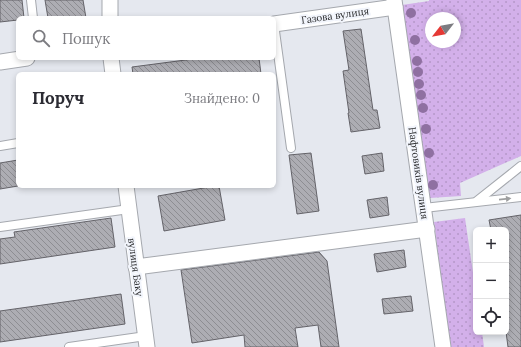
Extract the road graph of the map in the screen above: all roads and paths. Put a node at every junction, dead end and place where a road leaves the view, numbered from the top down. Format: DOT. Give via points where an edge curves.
graph roads {
  1 [pos="31,0"];
  2 [pos="110,0"];
  3 [pos="395,4"];
  4 [pos="33,16"];
  5 [pos="110,16"];
  6 [pos="276,24"];
  7 [pos="276,39"];
  8 [pos="16,60"];
  9 [pos="111,60"];
  10 [pos="0,62"];
  11 [pos="113,72"];
  12 [pos="16,143"];
  13 [pos="0,146"];
  14 [pos="291,148"];
  15 [pos="521,166"];
  16 [pos="126,188"];
  17 [pos="521,197"];
  18 [pos="477,202"];
  19 [pos="424,208"];
  20 [pos="129,209"];
  21 [pos="0,227"];
  22 [pos="427,229"];
  23 [pos="136,267"];
  24 [pos="147,341"];
  25 [pos="69,347"];
  26 [pos="443,347"];
  1 -- 4 [label="lane"];
  2 -- 5 [label="street"];
  3 -- 6 [label="street, Газова вулиця"];
  3 -- 19 [label="street, Нафтовиків вулиця"];
  7 -- 14 [label="lane"];
  8 -- 10 [label="street"];
  9 -- 11 [label="street"];
  12 -- 13 [label="lane"];
  15 -- 18 [label="lane"];
  16 -- 20 [label="street, вулиця Баку"];
  18 -- 17 [label="lane, one-way"];
  18 -- 19 [label="lane"];
  19 -- 22 [label="street, Нафтовиків вулиця"];
  20 -- 21 [label="lane"];
  20 -- 23 [label="street, вулиця Баку"];
  22 -- 23 [label="street"];
  22 -- 26 [label="street, Нафтовиків вулиця"];
  23 -- 24 [label="street, вулиця Баку"];
  24 -- 25 [label="lane"];
}
